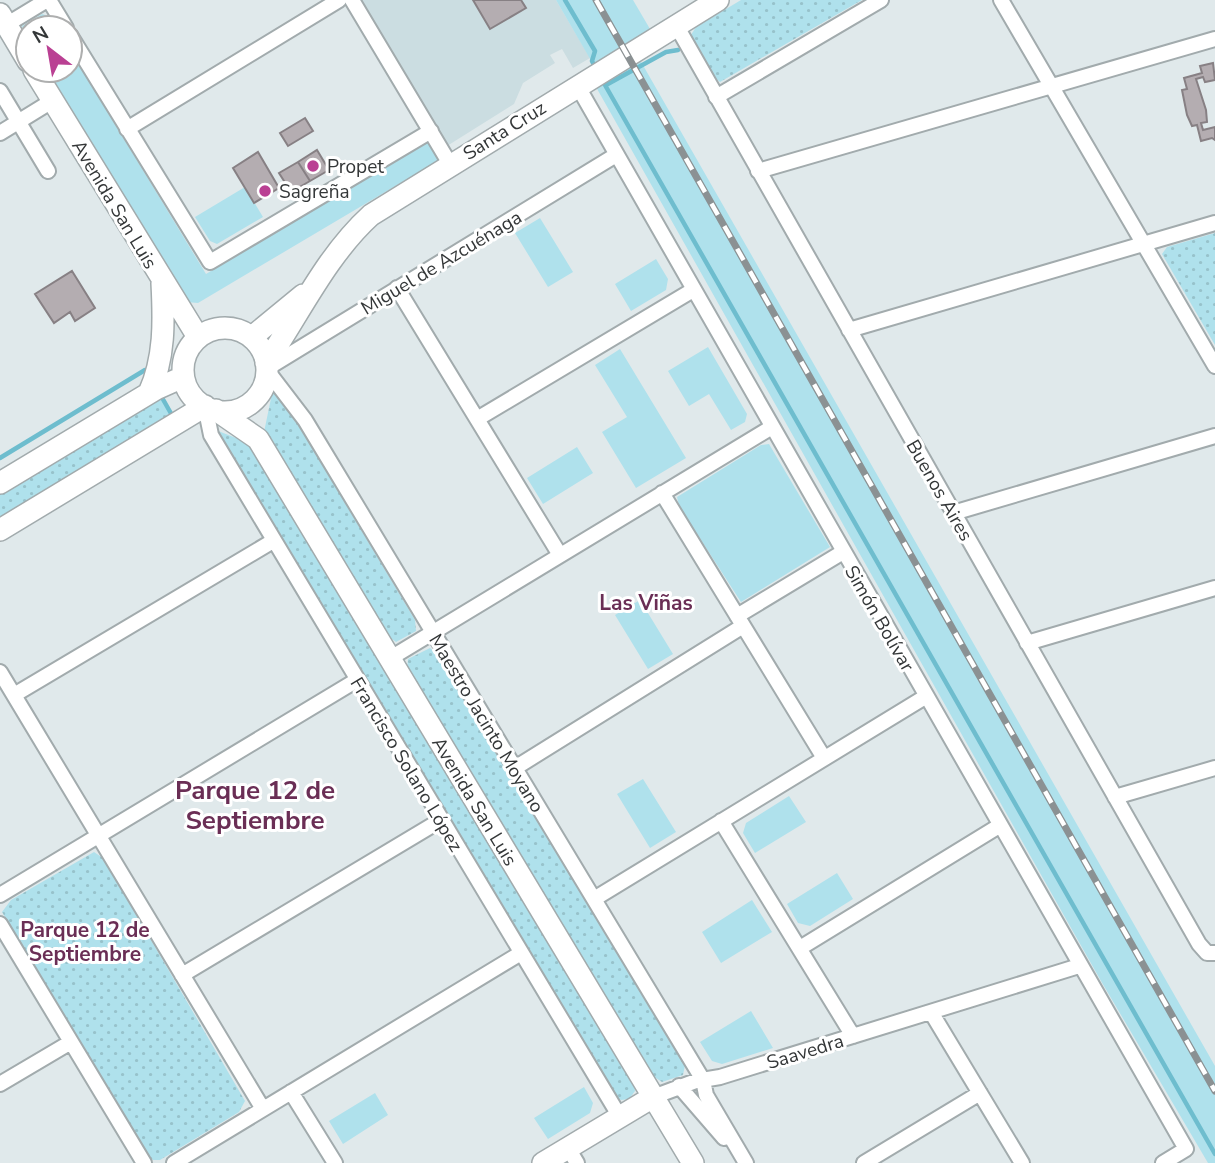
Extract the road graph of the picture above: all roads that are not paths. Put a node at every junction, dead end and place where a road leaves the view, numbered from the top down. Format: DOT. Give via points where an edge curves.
graph roads {
  1 [pos="48,0"];
  2 [pos="338,0"];
  3 [pos="352,0"];
  4 [pos="718,0"];
  5 [pos="881,0"];
  6 [pos="1001,0"];
  7 [pos="3,20"];
  8 [pos="676,25"];
  9 [pos="14,38"];
  10 [pos="1215,38"];
  11 [pos="84,58"];
  12 [pos="42,84"];
  13 [pos="577,85"];
  14 [pos="1051,86"];
  15 [pos="0,91"];
  16 [pos="716,97"];
  17 [pos="52,101"];
  18 [pos="18,122"];
  19 [pos="127,129"];
  20 [pos="430,131"];
  21 [pos="0,133"];
  22 [pos="616,155"];
  23 [pos="450,164"];
  24 [pos="48,171"];
  25 [pos="758,171"];
  26 [pos="1215,223"];
  27 [pos="1143,244"];
  28 [pos="162,281"];
  29 [pos="313,287"];
  30 [pos="397,288"];
  31 [pos="693,290"];
  32 [pos="849,330"];
  33 [pos="198,337"];
  34 [pos="252,337"];
  35 [pos="266,366"];
  36 [pos="1215,366"];
  37 [pos="183,377"];
  38 [pos="261,391"];
  39 [pos="149,393"];
  40 [pos="211,408"];
  41 [pos="477,419"];
  42 [pos="772,427"];
  43 [pos="1215,436"];
  44 [pos="258,439"];
  45 [pos="0,483"];
  46 [pos="662,493"];
  47 [pos="953,513"];
  48 [pos="0,530"];
  49 [pos="273,541"];
  50 [pos="843,552"];
  51 [pos="560,555"];
  52 [pos="1215,588"];
  53 [pos="740,621"];
  54 [pos="433,633"];
  55 [pos="1027,643"];
  56 [pos="389,659"];
  57 [pos="0,671"];
  58 [pos="357,680"];
  59 [pos="14,695"];
  60 [pos="925,697"];
  61 [pos="824,758"];
  62 [pos="515,768"];
  63 [pos="1215,768"];
  64 [pos="1115,797"];
  65 [pos="441,820"];
  66 [pos="721,821"];
  67 [pos="999,826"];
  68 [pos="99,835"];
  69 [pos="0,894"];
  70 [pos="594,899"];
  71 [pos="0,924"];
  72 [pos="800,948"];
  73 [pos="521,953"];
  74 [pos="1211,953"];
  75 [pos="1079,966"];
  76 [pos="183,975"];
  77 [pos="931,1012"];
  78 [pos="853,1036"];
  79 [pos="71,1042"];
  80 [pos="703,1080"];
  81 [pos="0,1084"];
  82 [pos="679,1086"];
  83 [pos="291,1092"];
  84 [pos="980,1093"];
  85 [pos="653,1097"];
  86 [pos="263,1109"];
  87 [pos="620,1117"];
  88 [pos="572,1156"];
  89 [pos="144,1163"];
  90 [pos="174,1163"];
  91 [pos="335,1163"];
  92 [pos="543,1163"];
  93 [pos="693,1163"];
  94 [pos="746,1163"];
  95 [pos="864,1163"];
  96 [pos="1023,1163"];
  97 [pos="1163,1163"];
  1 -- 7 [label="street"];
  2 -- 19 [label="street"];
  3 -- 20 [label="street"];
  4 -- 8 [label="main road, Santa Cruz"];
  5 -- 16 [label="street"];
  6 -- 14 [label="street"];
  7 -- 9 [label="main road"];
  8 -- 13 [label="main road, Santa Cruz"];
  8 -- 16 [label="street, Buenos Aires"];
  10 -- 14 [label="street"];
  11 -- 19 [label="street"];
  12 -- 17 [label="main road, Avenida San Luis"];
  13 -- 22 [label="street, Simón Bolívar"];
  13 -- 23 [label="main road, Santa Cruz"];
  14 -- 25 [label="street"];
  14 -- 27 [label="street"];
  15 -- 18 [label="street"];
  16 -- 25 [label="street, Buenos Aires"];
  17 -- 18 [label="street"];
  17 -- 28 [label="main road, Avenida San Luis"];
  18 -- 21 [label="street"];
  18 -- 24 [label="street"];
  19 -- 20 [label="street" via="210,262"];
  20 -- 23 [label="street"];
  22 -- 30 [label="street, Miguel de Azcuénaga"];
  22 -- 31 [label="street, Simón Bolívar"];
  23 -- 29 [label="main road, Santa Cruz" via="371,215"];
  25 -- 32 [label="street, Buenos Aires"];
  26 -- 27 [label="street"];
  27 -- 32 [label="street"];
  27 -- 36 [label="street"];
  28 -- 33 [label="main road, Avenida San Luis"];
  28 -- 39 [label="main road" via="163,343"];
  29 -- 34 [label="main road, Santa Cruz"];
  29 -- 35 [label="main road, Santa Cruz"];
  30 -- 35 [label="street, Miguel de Azcuénaga"];
  30 -- 41 [label="street"];
  31 -- 41 [label="street"];
  31 -- 42 [label="street, Simón Bolívar"];
  32 -- 47 [label="street, Buenos Aires"];
  33 -- 34 [label="main road" via="225,328"];
  33 -- 37 [label="main road" via="188,348"];
  34 -- 35 [label="main road"];
  35 -- 38 [label="main road"];
  35 -- 54 [label="street, Maestro Jacinto Moyano" via="305,420"];
  37 -- 39 [label="main road"];
  37 -- 40 [label="main road, Avenida San Luis" via="188,390"];
  38 -- 40 [label="main road" via="239,409"];
  38 -- 44 [label="main road"];
  39 -- 45 [label="main road"];
  40 -- 44 [label="main road, Avenida San Luis"];
  40 -- 48 [label="main road"];
  40 -- 49 [label="street, Francisco Solano López" via="211,435"];
  41 -- 51 [label="street"];
  42 -- 46 [label="street"];
  42 -- 50 [label="street, Simón Bolívar"];
  43 -- 47 [label="street"];
  44 -- 56 [label="main road, Avenida San Luis"];
  46 -- 51 [label="street"];
  46 -- 53 [label="street"];
  47 -- 55 [label="street, Buenos Aires"];
  49 -- 58 [label="street, Francisco Solano López"];
  49 -- 59 [label="street"];
  50 -- 53 [label="street"];
  50 -- 60 [label="street, Simón Bolívar"];
  51 -- 54 [label="street"];
  52 -- 55 [label="street"];
  53 -- 61 [label="street"];
  53 -- 62 [label="street"];
  54 -- 56 [label="street"];
  54 -- 62 [label="street, Maestro Jacinto Moyano"];
  55 -- 64 [label="street, Buenos Aires"];
  56 -- 85 [label="main road, Avenida San Luis"];
  57 -- 59 [label="street"];
  58 -- 65 [label="street, Francisco Solano López"];
  58 -- 68 [label="street"];
  59 -- 68 [label="street"];
  60 -- 61 [label="street"];
  60 -- 67 [label="street, Simón Bolívar"];
  61 -- 66 [label="street"];
  62 -- 70 [label="street, Maestro Jacinto Moyano"];
  63 -- 64 [label="street"];
  64 -- 74 [label="street, Buenos Aires" via="1199,944"];
  65 -- 73 [label="street, Francisco Solano López"];
  65 -- 76 [label="street"];
  66 -- 70 [label="street"];
  66 -- 72 [label="street"];
  67 -- 72 [label="street"];
  67 -- 75 [label="street, Simón Bolívar"];
  68 -- 69 [label="street"];
  68 -- 76 [label="street"];
  70 -- 80 [label="street, Maestro Jacinto Moyano"];
  71 -- 79 [label="street"];
  72 -- 78 [label="street"];
  73 -- 83 [label="street"];
  73 -- 87 [label="street, Francisco Solano López"];
  75 -- 77 [label="street, Saavedra"];
  75 -- 97 [label="street, Simón Bolívar" via="1186,1149"];
  76 -- 86 [label="street"];
  77 -- 78 [label="street, Saavedra"];
  77 -- 84 [label="street"];
  78 -- 80 [label="street, Saavedra"];
  79 -- 81 [label="street"];
  79 -- 89 [label="street"];
  80 -- 82 [label="street, Saavedra"];
  80 -- 94 [label="street" via="706,1096"];
  82 -- 85 [label="street, Saavedra"];
  82 -- 94 [label="street"];
  83 -- 86 [label="street"];
  83 -- 91 [label="street"];
  84 -- 95 [label="street"];
  84 -- 96 [label="street"];
  85 -- 87 [label="main road, Saavedra"];
  85 -- 93 [label="main road, Avenida San Luis"];
  86 -- 90 [label="street"];
  87 -- 88 [label="main road, Saavedra"];
  88 -- 92 [label="main road, Saavedra"];
}
